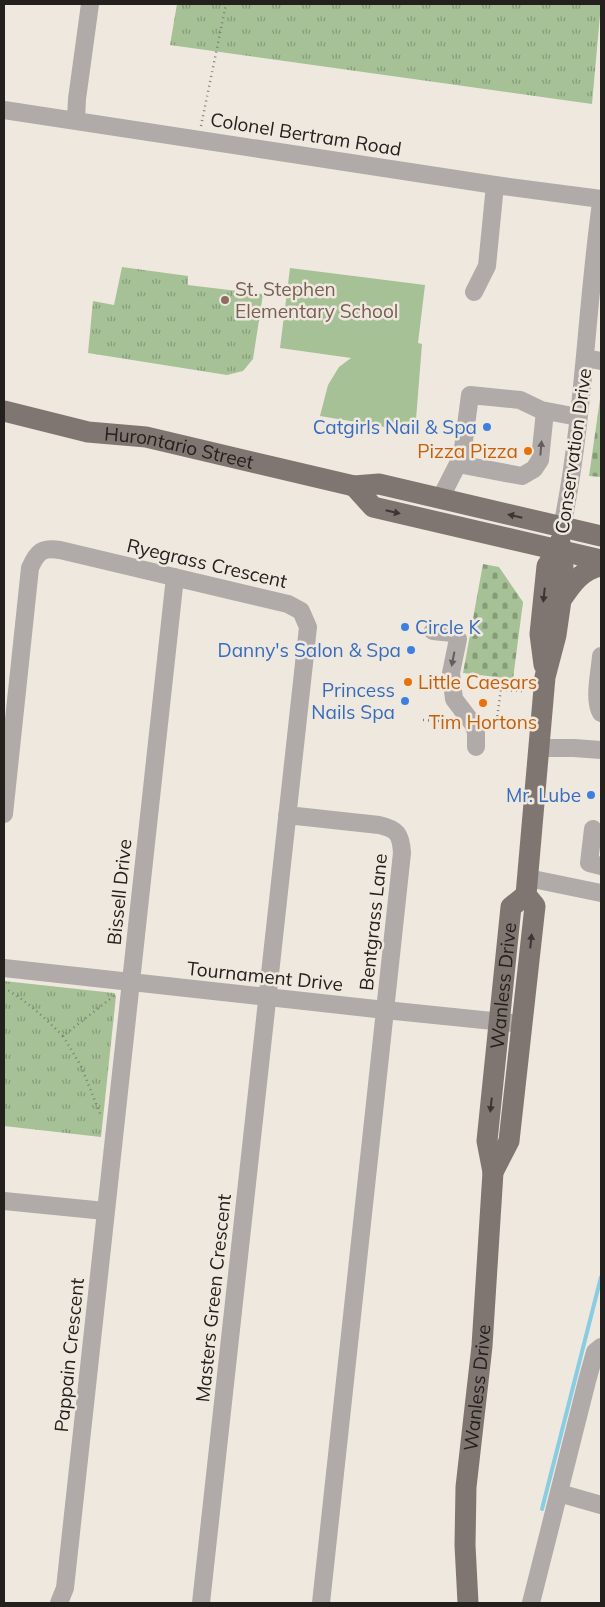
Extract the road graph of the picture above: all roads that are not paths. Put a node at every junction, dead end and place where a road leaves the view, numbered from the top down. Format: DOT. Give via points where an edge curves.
graph roads {
  1 [pos="90,4"];
  2 [pos="4,110"];
  3 [pos="76,120"];
  4 [pos="495,185"];
  5 [pos="601,201"];
  6 [pos="474,292"];
  7 [pos="594,359"];
  8 [pos="4,411"];
  9 [pos="545,411"];
  10 [pos="578,417"];
  11 [pos="458,464"];
  12 [pos="354,486"];
  13 [pos="440,499"];
  14 [pos="562,527"];
  15 [pos="601,536"];
  16 [pos="558,550"];
  17 [pos="601,560"];
  18 [pos="601,566"];
  19 [pos="175,577"];
  20 [pos="561,600"];
  21 [pos="433,631"];
  22 [pos="601,656"];
  23 [pos="545,677"];
  24 [pos="601,713"];
  25 [pos="476,747"];
  26 [pos="538,748"];
  27 [pos="601,750"];
  28 [pos="4,814"];
  29 [pos="287,815"];
  30 [pos="593,829"];
  31 [pos="601,866"];
  32 [pos="527,886"];
  33 [pos="601,893"];
  34 [pos="4,968"];
  35 [pos="124,988"];
  36 [pos="268,997"];
  37 [pos="385,1010"];
  38 [pos="500,1022"];
  39 [pos="522,1024"];
  40 [pos="493,1172"];
  41 [pos="4,1201"];
  42 [pos="105,1211"];
  43 [pos="601,1347"];
  44 [pos="594,1382"];
  45 [pos="559,1493"];
  46 [pos="601,1505"];
  47 [pos="60,1603"];
  48 [pos="201,1603"];
  49 [pos="321,1603"];
  50 [pos="468,1603"];
  51 [pos="531,1603"];
  1 -- 3 [label="street"];
  2 -- 3 [label="street, Colonel Bertram Road"];
  3 -- 4 [label="street, Colonel Bertram Road"];
  4 -- 5 [label="street, Colonel Bertram Road"];
  4 -- 6 [label="street" via="486,266"];
  5 -- 7 [label="street, Conservation Drive"];
  7 -- 10 [label="street, Conservation Drive"];
  8 -- 12 [label="main road, Hurontario Street" via="88,432 146,437"];
  9 -- 10 [label="street"];
  11 -- 9 [label="street, one-way" via="522,476 534,469 540,460"];
  9 -- 11 [label="street" via="520,400 470,395 462,456"];
  10 -- 14 [label="street, Conservation Drive"];
  11 -- 13 [label="street"];
  12 -- 13 [label="main road, Hurontario Street" via="379,484"];
  12 -- 16 [label="main road, one-way" via="373,507"];
  14 -- 13 [label="main road, Hurontario Street, one-way"];
  14 -- 15 [label="main road, Hurontario Street"];
  14 -- 16 [label="main road, Conservation Drive"];
  16 -- 17 [label="main road"];
  16 -- 20 [label="main road, Wanless Drive" via="563,567"];
  16 -- 23 [label="main road, Wanless Drive, one-way" via="547,566 540,634"];
  18 -- 20 [label="main road" via="577,578"];
  19 -- 28 [label="street, Ryegrass Crescent" via="50,549 40,551 34,558 30,568"];
  19 -- 29 [label="street, Ryegrass Crescent" via="288,604 302,611 308,626"];
  19 -- 35 [label="street, Bissell Drive"];
  20 -- 23 [label="main road, Wanless Drive"];
  21 -- 25 [label="street, one-way" via="453,633 458,639 451,673 454,698 473,724"];
  22 -- 24 [label="street" via="597,706"];
  23 -- 26 [label="main road, Wanless Drive"];
  26 -- 27 [label="street"];
  26 -- 32 [label="main road, Wanless Drive"];
  29 -- 36 [label="street, Ryegrass Crescent"];
  29 -- 37 [label="street, Bentgrass Lane" via="379,824 391,827 398,834 402,853"];
  30 -- 31 [label="street" via="589,863"];
  32 -- 33 [label="street"];
  32 -- 38 [label="main road, Wanless Drive" via="511,907"];
  39 -- 32 [label="main road, Wanless Drive, one-way" via="535,906"];
  34 -- 35 [label="street, Tournament Drive"];
  35 -- 36 [label="street, Tournament Drive"];
  35 -- 42 [label="street, Bissell Drive"];
  36 -- 37 [label="street, Tournament Drive"];
  36 -- 48 [label="street, Masters Green Crescent"];
  37 -- 38 [label="street, Tournament Drive"];
  37 -- 49 [label="street"];
  38 -- 39 [label="street, Tournament Drive"];
  38 -- 40 [label="main road, Wanless Drive, one-way" via="487,1141"];
  39 -- 40 [label="main road, Wanless Drive" via="509,1141"];
  40 -- 50 [label="main road, Wanless Drive" via="482,1346 466,1487"];
  41 -- 42 [label="street"];
  42 -- 47 [label="street, Pappain Crescent" via="65,1588"];
  43 -- 44 [label="street" via="595,1352"];
  44 -- 45 [label="street"];
  45 -- 46 [label="street"];
  45 -- 51 [label="street"];
}
